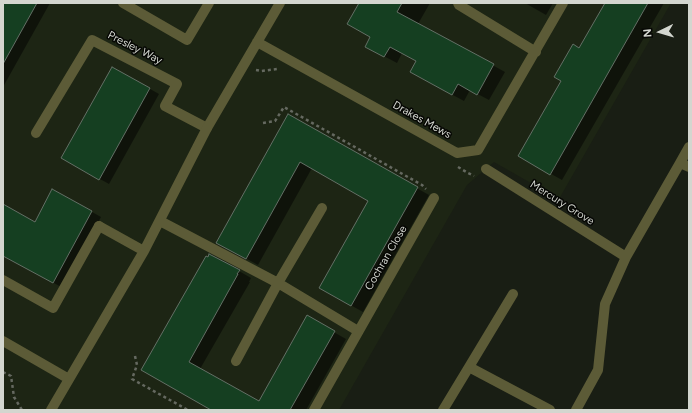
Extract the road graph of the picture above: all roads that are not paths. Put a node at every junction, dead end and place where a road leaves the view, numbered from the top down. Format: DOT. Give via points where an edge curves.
graph roads {
  1 [pos="123,3"];
  2 [pos="209,3"];
  3 [pos="280,3"];
  4 [pos="458,3"];
  5 [pos="563,3"];
  6 [pos="257,42"];
  7 [pos="536,52"];
  8 [pos="207,128"];
  9 [pos="36,133"];
  10 [pos="689,147"];
  11 [pos="685,165"];
  12 [pos="486,169"];
  13 [pos="434,198"];
  14 [pos="322,208"];
  15 [pos="160,221"];
  16 [pos="144,251"];
  17 [pos="626,257"];
  18 [pos="3,280"];
  19 [pos="278,283"];
  20 [pos="512,294"];
  21 [pos="358,331"];
  22 [pos="3,341"];
  23 [pos="236,361"];
  24 [pos="469,367"];
  25 [pos="69,379"];
  26 [pos="51,410"];
  27 [pos="314,410"];
  28 [pos="443,410"];
  29 [pos="550,410"];
  30 [pos="576,410"];
  1 -- 2 [label="street" via="187,40"];
  3 -- 6 [label="street"];
  4 -- 7 [label="street" via="459,6"];
  5 -- 7 [label="street, Drakes Mews"];
  6 -- 7 [label="street, Drakes Mews" via="457,153 478,150"];
  6 -- 8 [label="street"];
  8 -- 9 [label="street, Presley Way" via="165,106 177,84 92,40"];
  8 -- 15 [label="street"];
  10 -- 11 [label="street"];
  11 -- 17 [label="street"];
  12 -- 17 [label="street, Mercury Grove"];
  13 -- 21 [label="street, Cochran Close"];
  14 -- 19 [label="street"];
  15 -- 16 [label="street"];
  15 -- 19 [label="street"];
  16 -- 18 [label="street" via="99,226 53,308"];
  16 -- 25 [label="street"];
  17 -- 30 [label="street" via="605,304 598,370"];
  19 -- 21 [label="street"];
  19 -- 23 [label="street"];
  20 -- 24 [label="street"];
  21 -- 27 [label="street, Cochran Close"];
  22 -- 25 [label="street"];
  24 -- 28 [label="street"];
  24 -- 29 [label="street"];
  25 -- 26 [label="street"];
}
